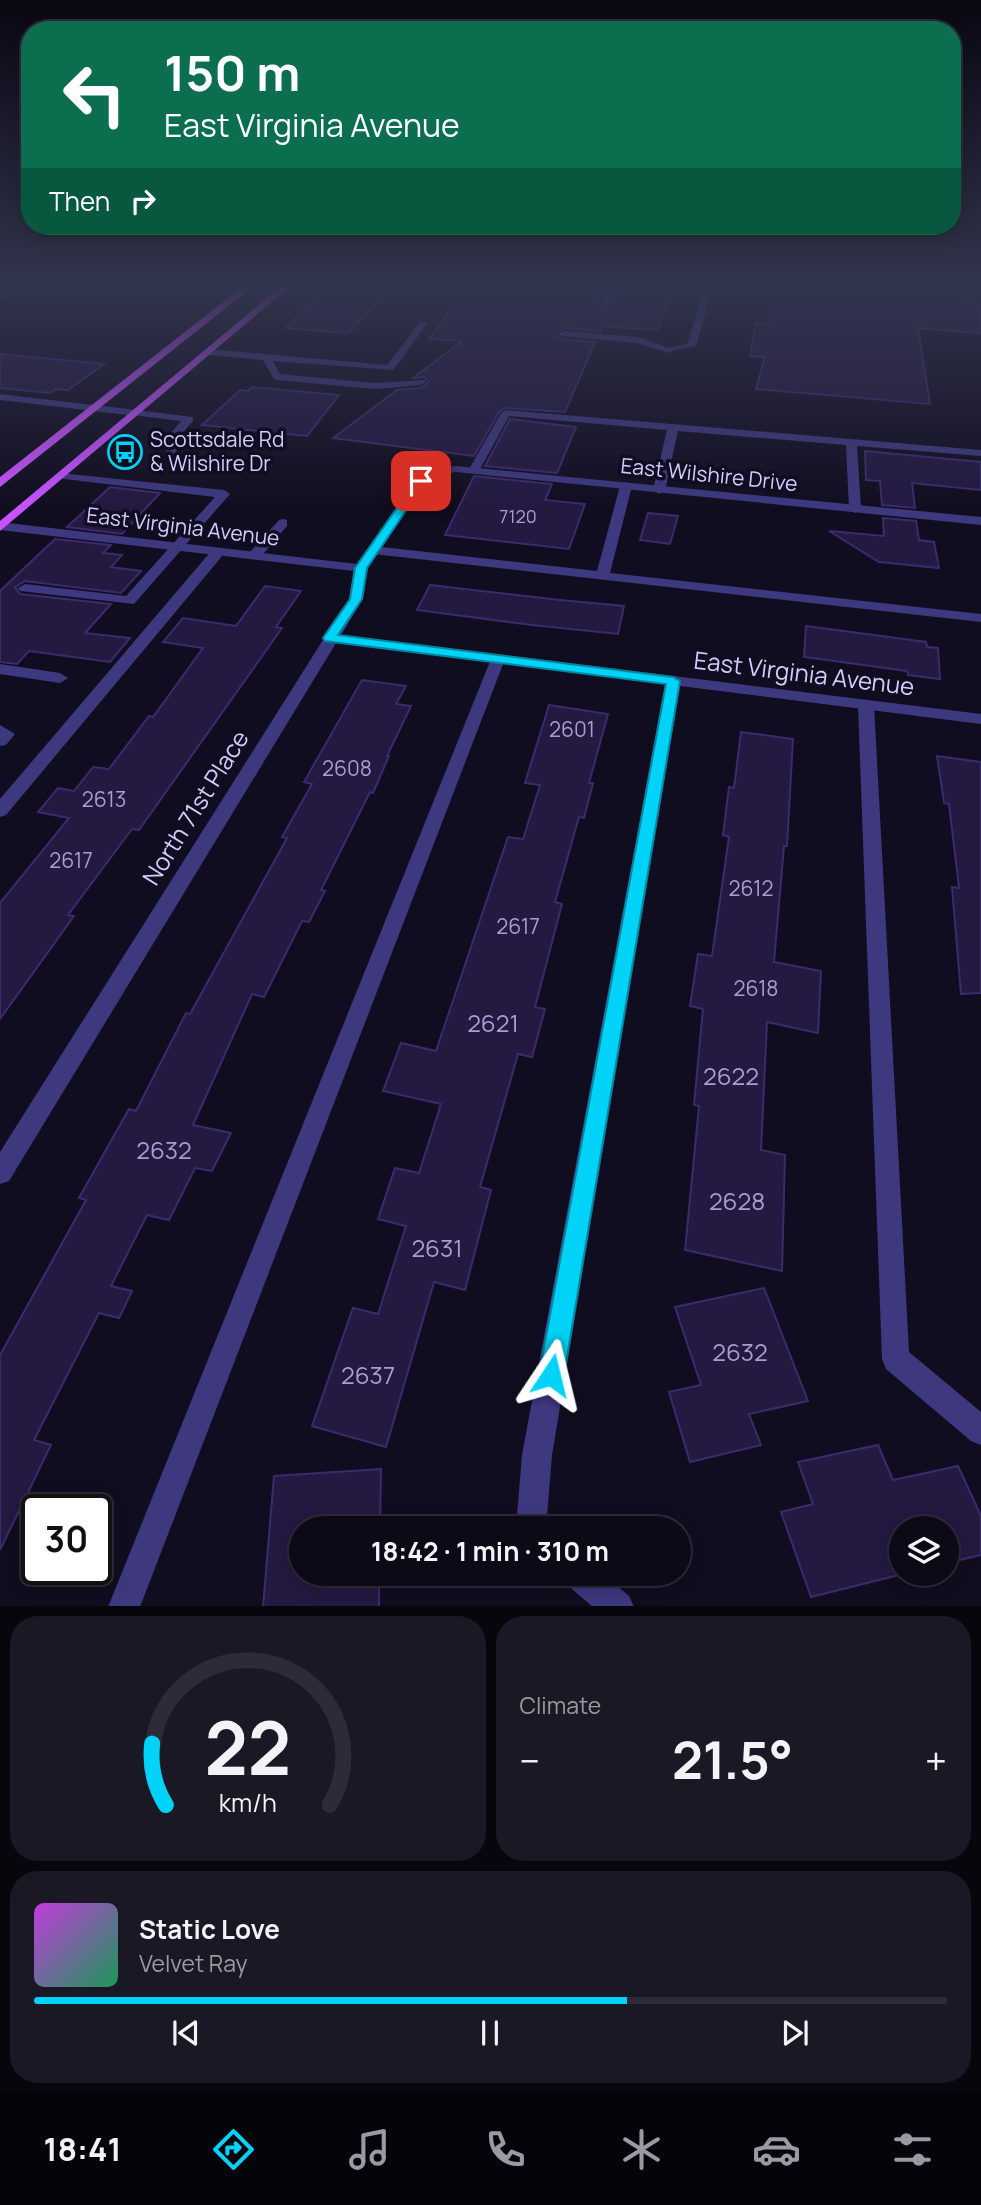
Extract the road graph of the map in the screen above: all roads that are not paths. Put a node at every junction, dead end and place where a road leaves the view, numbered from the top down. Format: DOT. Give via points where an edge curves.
graph roads {
  1 [pos="157,359"];
  2 [pos="200,359"];
  3 [pos="267,359"];
  4 [pos="288,359"];
  5 [pos="397,359"];
  6 [pos="390,368"];
  7 [pos="0,397"];
  8 [pos="97,407"];
  9 [pos="136,413"];
  10 [pos="673,427"];
  11 [pos="851,442"];
  12 [pos="981,453"];
  13 [pos="172,458"];
  14 [pos="474,471"];
  15 [pos="434,472"];
  16 [pos="60,476"];
  17 [pos="0,483"];
  18 [pos="626,486"];
  19 [pos="659,489"];
  20 [pos="855,509"];
  21 [pos="981,521"];
  22 [pos="283,523"];
  23 [pos="0,527"];
  24 [pos="179,547"];
  25 [pos="373,550"];
  26 [pos="218,552"];
  27 [pos="254,556"];
  28 [pos="361,568"];
  29 [pos="602,576"];
  30 [pos="25,589"];
  31 [pos="981,618"];
  32 [pos="329,638"];
  33 [pos="498,659"];
  34 [pos="0,669"];
  35 [pos="60,678"];
  36 [pos="673,681"];
  37 [pos="866,705"];
  38 [pos="981,719"];
  39 [pos="0,730"];
  40 [pos="0,741"];
  41 [pos="0,811"];
  42 [pos="0,1173"];
  43 [pos="981,1431"];
  44 [pos="532,1516"];
  45 [pos="593,1586"];
  46 [pos="124,1606"];
  47 [pos="618,1606"];
  1 -- 8 [label="main road"];
  2 -- 9 [label="main road"];
  3 -- 6 [label="street" via="278,377 375,386 421,382"];
  4 -- 6 [label="street"];
  5 -- 6 [label="street"];
  7 -- 8 [label="street"];
  8 -- 9 [label="street"];
  8 -- 17 [label="main road"];
  9 -- 13 [label="street" via="189,419 171,439"];
  9 -- 16 [label="main road"];
  10 -- 11 [label="street"];
  10 -- 14 [label="street" via="506,413"];
  10 -- 19 [label="street"];
  11 -- 12 [label="street"];
  11 -- 20 [label="street"];
  14 -- 15 [label="street, East Wilshire Drive"];
  14 -- 18 [label="street, East Wilshire Drive"];
  15 -- 25 [label="street, North 71st Place" via="421,481"];
  16 -- 23 [label="main road"];
  16 -- 24 [label="street" via="224,494"];
  18 -- 19 [label="street, East Wilshire Drive"];
  18 -- 29 [label="street"];
  19 -- 20 [label="street, East Wilshire Drive"];
  20 -- 21 [label="street, East Wilshire Drive"];
  22 -- 27 [label="street"];
  23 -- 24 [label="street, East Virginia Avenue"];
  24 -- 26 [label="street, East Virginia Avenue"];
  24 -- 30 [label="street" via="129,601"];
  25 -- 28 [label="street, North 71st Place"];
  25 -- 29 [label="street"];
  26 -- 27 [label="street, East Virginia Avenue"];
  26 -- 41 [label="street"];
  27 -- 28 [label="street, East Virginia Avenue"];
  28 -- 32 [label="street, North 71st Place" via="356,599"];
  29 -- 31 [label="street"];
  32 -- 33 [label="street, East Virginia Avenue"];
  32 -- 42 [label="street, North 71st Place"];
  33 -- 36 [label="street, East Virginia Avenue"];
  33 -- 46 [label="street"];
  34 -- 35 [label="street"];
  36 -- 37 [label="street, East Virginia Avenue"];
  36 -- 44 [label="street" via="537,1455"];
  37 -- 38 [label="street, East Virginia Avenue"];
  37 -- 43 [label="street" via="896,1359"];
  39 -- 40 [label="street" via="7,734"];
  45 -- 47 [label="street"];
}
